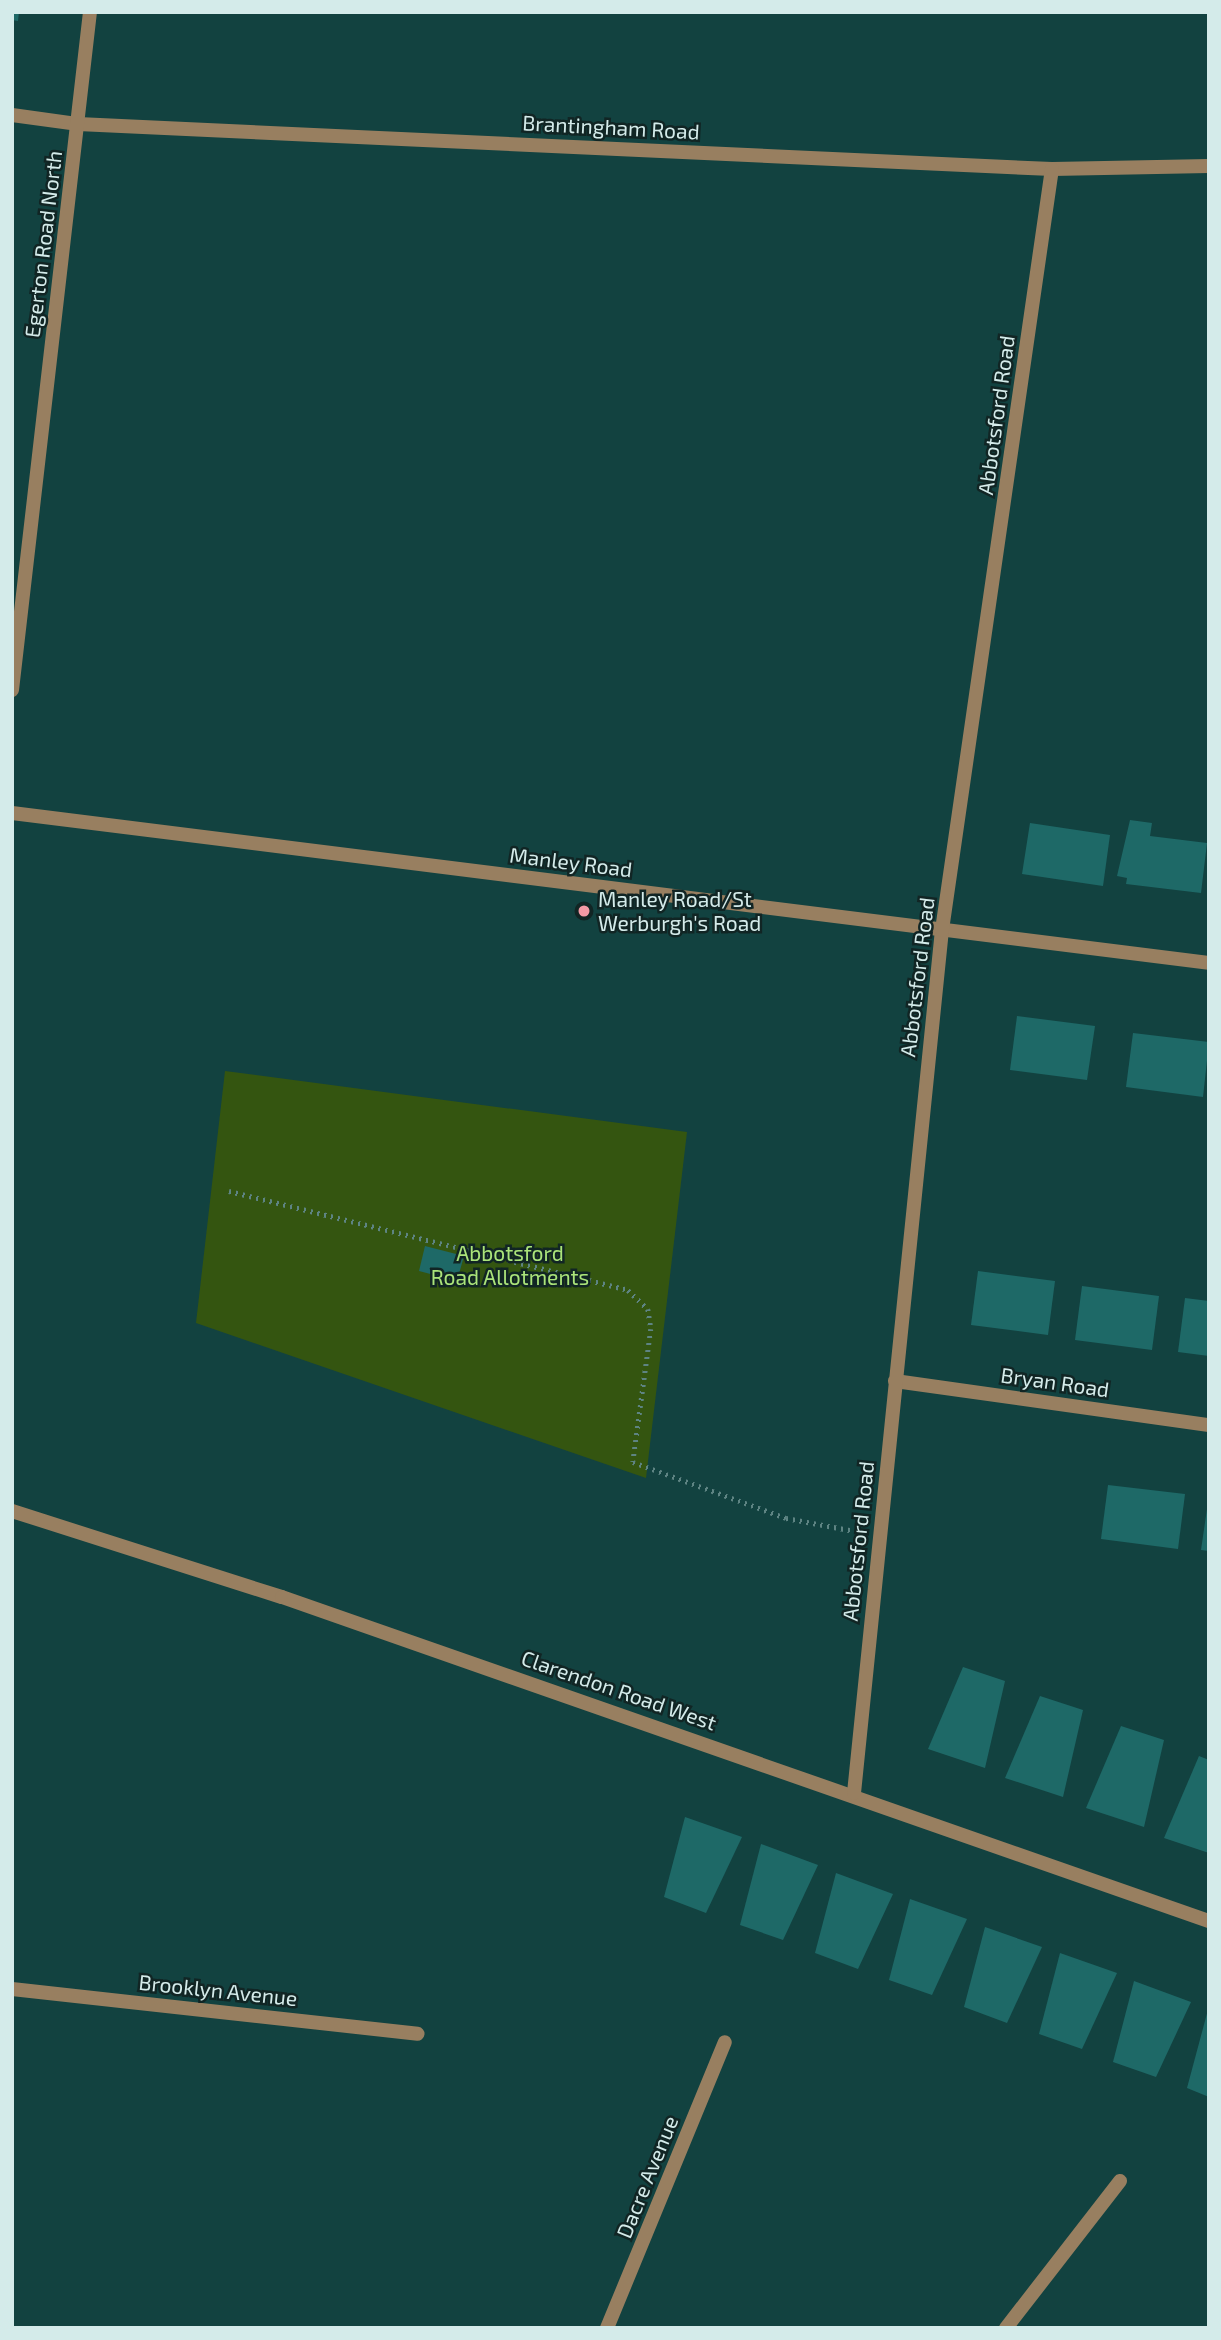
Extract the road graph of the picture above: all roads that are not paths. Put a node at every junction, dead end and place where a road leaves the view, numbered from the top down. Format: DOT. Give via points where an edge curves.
graph roads {
  1 [pos="90,12"];
  2 [pos="12,115"];
  3 [pos="78,124"];
  4 [pos="1209,166"];
  5 [pos="1052,169"];
  6 [pos="12,690"];
  7 [pos="12,813"];
  8 [pos="942,930"];
  9 [pos="1209,964"];
  10 [pos="895,1381"];
  11 [pos="1209,1424"];
  12 [pos="12,1511"];
  13 [pos="854,1793"];
  14 [pos="1209,1920"];
  15 [pos="12,1989"];
  16 [pos="418,2034"];
  17 [pos="725,2042"];
  18 [pos="1120,2181"];
  19 [pos="607,2328"];
  20 [pos="1006,2328"];
  1 -- 3 [label="street, Egerton Road North"];
  2 -- 3 [label="street, Brantingham Road"];
  3 -- 5 [label="street, Brantingham Road"];
  3 -- 6 [label="street, Egerton Road North"];
  4 -- 5 [label="street, Brantingham Road"];
  5 -- 8 [label="street, Abbotsford Road"];
  7 -- 8 [label="street, Manley Road"];
  8 -- 9 [label="street, Manley Road"];
  8 -- 10 [label="street, Abbotsford Road"];
  10 -- 11 [label="street, Bryan Road"];
  10 -- 13 [label="street, Abbotsford Road"];
  12 -- 13 [label="street, Clarendon Road West"];
  13 -- 14 [label="street, Clarendon Road West"];
  15 -- 16 [label="street, Brooklyn Avenue"];
  17 -- 19 [label="street, Dacre Avenue"];
  18 -- 20 [label="street"];
}
